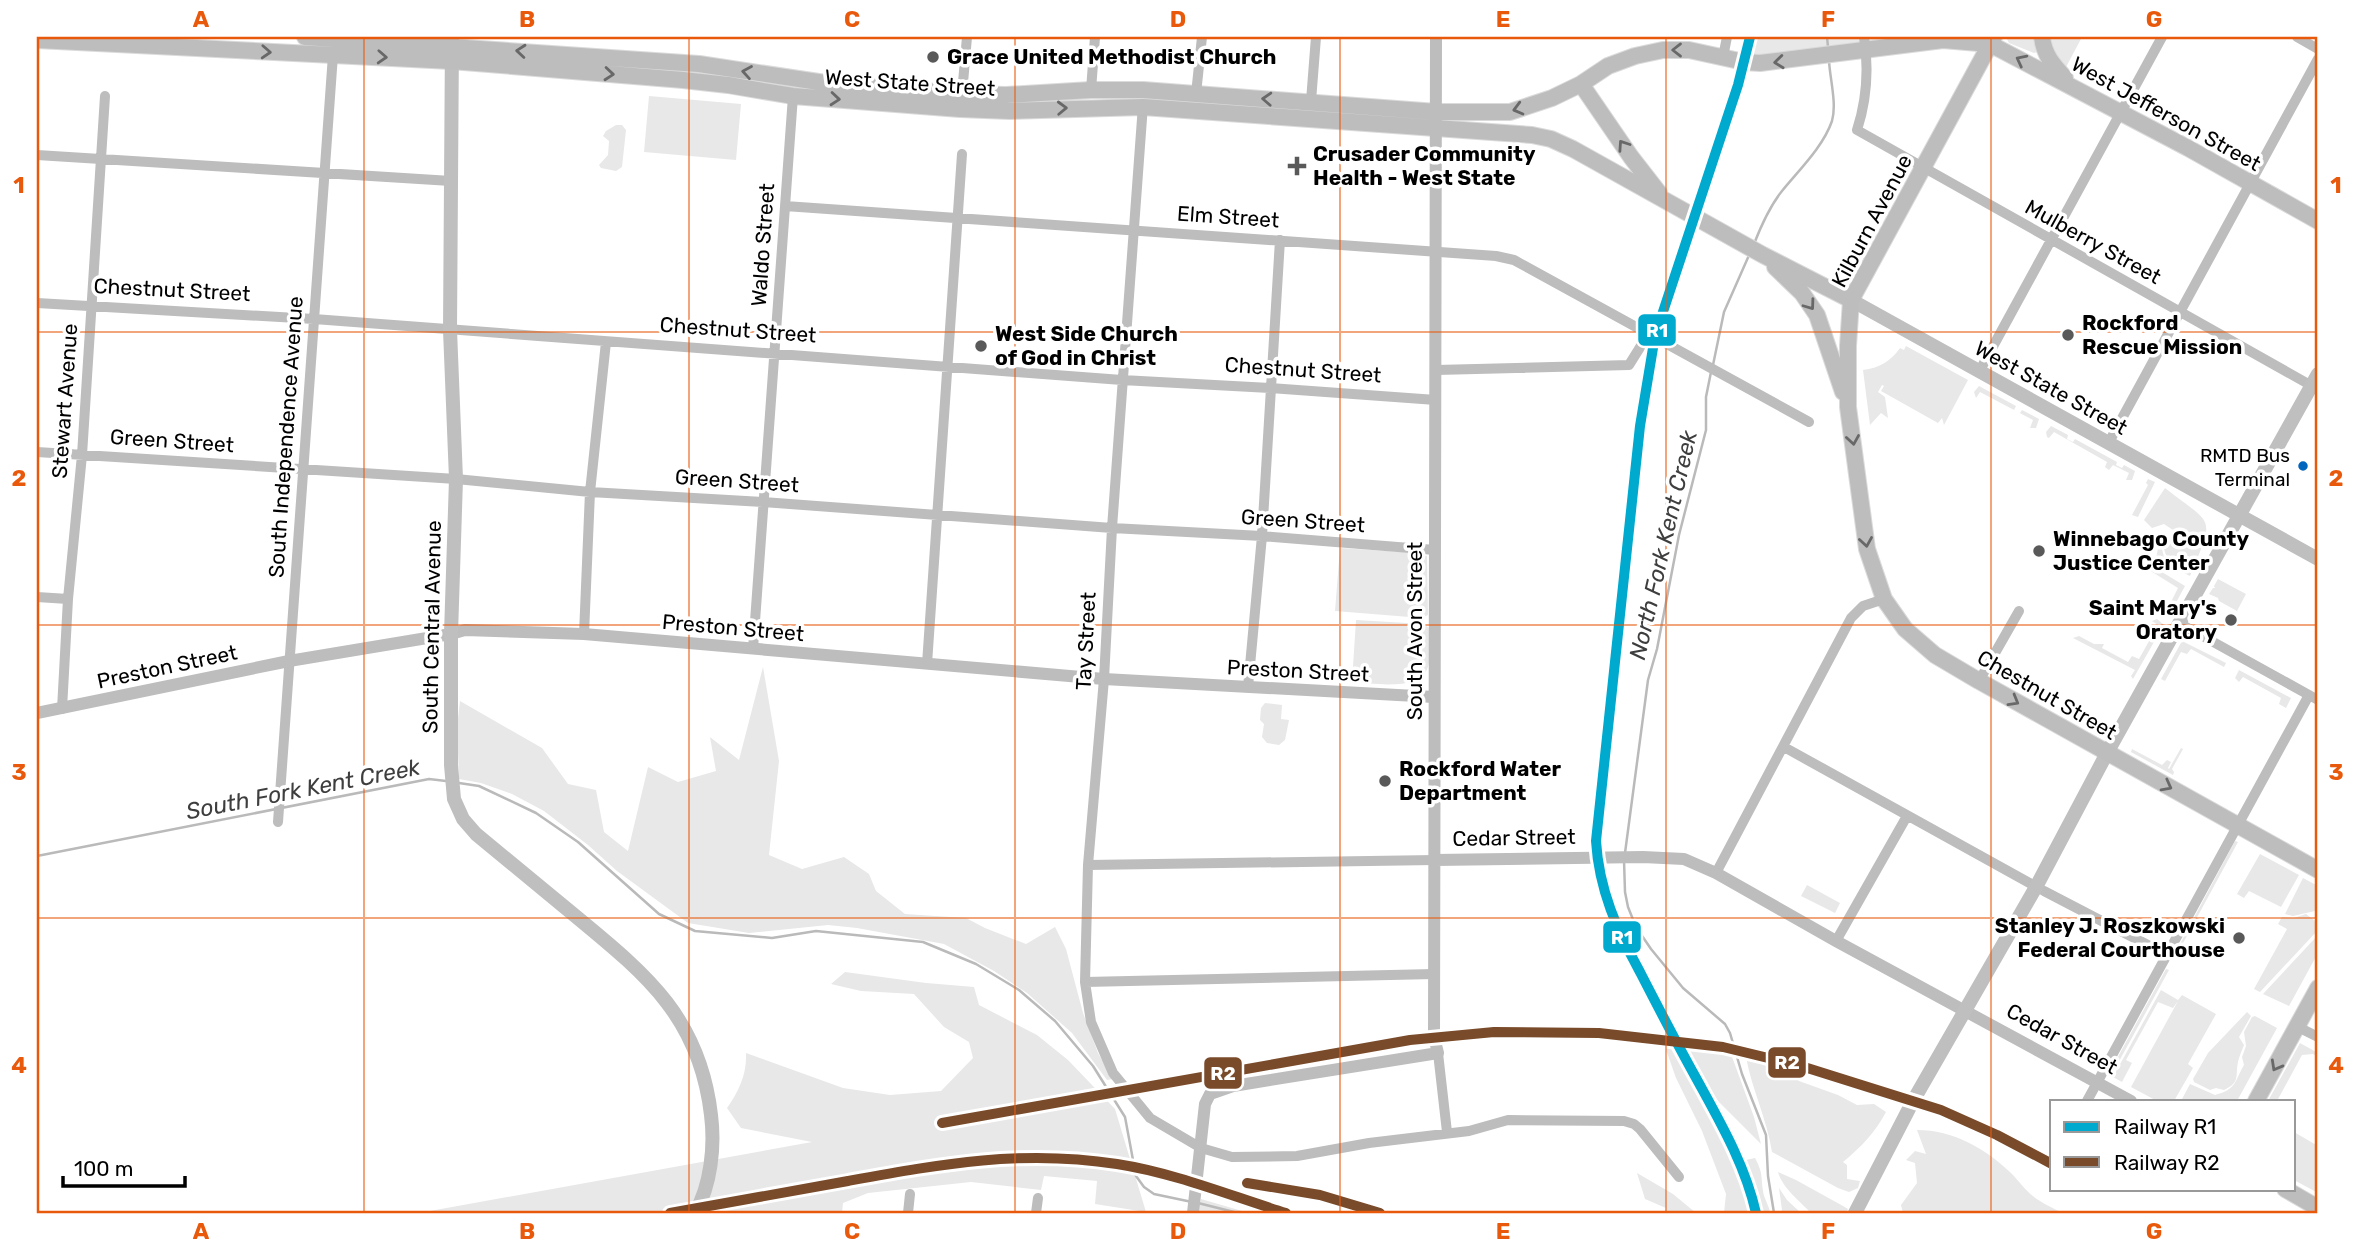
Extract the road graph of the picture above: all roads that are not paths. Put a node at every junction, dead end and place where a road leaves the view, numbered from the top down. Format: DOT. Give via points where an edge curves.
graph roads {
  1 [pos="306,37"];
  2 [pos="333,37"];
  3 [pos="967,37"];
  4 [pos="1095,37"];
  5 [pos="1202,37"];
  6 [pos="1315,37"];
  7 [pos="1436,37"];
  8 [pos="1727,37"];
  9 [pos="2006,37"];
  10 [pos="2042,37"];
  11 [pos="2162,37"];
  12 [pos="2297,37"];
  13 [pos="37,40"];
  14 [pos="1992,40"];
  15 [pos="1865,43"];
  16 [pos="451,48"];
  17 [pos="2318,49"];
  18 [pos="333,55"];
  19 [pos="1723,57"];
  20 [pos="2318,59"];
  21 [pos="1581,84"];
  22 [pos="2077,89"];
  23 [pos="1091,90"];
  24 [pos="962,94"];
  25 [pos="1196,94"];
  26 [pos="105,96"];
  27 [pos="793,96"];
  28 [pos="1143,98"];
  29 [pos="1311,101"];
  30 [pos="2120,112"];
  31 [pos="1437,121"];
  32 [pos="962,154"];
  33 [pos="37,155"];
  34 [pos="101,160"];
  35 [pos="1924,168"];
  36 [pos="324,172"];
  37 [pos="451,181"];
  38 [pos="2250,184"];
  39 [pos="1665,200"];
  40 [pos="785,205"];
  41 [pos="957,218"];
  42 [pos="2318,221"];
  43 [pos="1133,230"];
  44 [pos="1280,240"];
  45 [pos="2052,241"];
  46 [pos="1437,252"];
  47 [pos="1758,253"];
  48 [pos="1851,300"];
  49 [pos="37,303"];
  50 [pos="90,306"];
  51 [pos="2181,313"];
  52 [pos="314,319"];
  53 [pos="450,330"];
  54 [pos="1649,333"];
  55 [pos="606,342"];
  56 [pos="774,353"];
  57 [pos="947,365"];
  58 [pos="1436,370"];
  59 [pos="1979,372"];
  60 [pos="1122,380"];
  61 [pos="2315,380"];
  62 [pos="1270,388"];
  63 [pos="1436,400"];
  64 [pos="1848,407"];
  65 [pos="1809,422"];
  66 [pos="2108,444"];
  67 [pos="37,452"];
  68 [pos="82,454"];
  69 [pos="303,469"];
  70 [pos="1858,474"];
  71 [pos="456,479"];
  72 [pos="590,492"];
  73 [pos="763,502"];
  74 [pos="937,514"];
  75 [pos="2238,514"];
  76 [pos="1112,528"];
  77 [pos="1262,536"];
  78 [pos="1436,550"];
  79 [pos="2318,559"];
  80 [pos="37,597"];
  81 [pos="68,599"];
  82 [pos="1884,599"];
  83 [pos="2019,611"];
  84 [pos="2179,623"];
  85 [pos="451,634"];
  86 [pos="584,634"];
  87 [pos="752,649"];
  88 [pos="289,661"];
  89 [pos="927,664"];
  90 [pos="1104,679"];
  91 [pos="1979,681"];
  92 [pos="1248,687"];
  93 [pos="1434,697"];
  94 [pos="2314,697"];
  95 [pos="62,709"];
  96 [pos="37,713"];
  97 [pos="1784,747"];
  98 [pos="2106,753"];
  99 [pos="1908,816"];
  100 [pos="278,822"];
  101 [pos="2237,824"];
  102 [pos="1436,860"];
  103 [pos="1088,865"];
  104 [pos="2318,870"];
  105 [pos="1716,873"];
  106 [pos="2036,887"];
  107 [pos="1836,941"];
  108 [pos="2167,955"];
  109 [pos="1434,974"];
  110 [pos="1085,982"];
  111 [pos="2318,988"];
  112 [pos="1966,1011"];
  113 [pos="2298,1027"];
  114 [pos="2318,1037"];
  115 [pos="1438,1053"];
  116 [pos="2097,1082"];
  117 [pos="2088,1100"];
  118 [pos="2129,1100"];
  119 [pos="2257,1100"];
  120 [pos="1447,1132"];
  121 [pos="1201,1148"];
  122 [pos="1679,1177"];
  123 [pos="2287,1190"];
  124 [pos="910,1194"];
  125 [pos="1038,1198"];
  126 [pos="2317,1208"];
  127 [pos="1193,1212"];
  128 [pos="695,1213"];
  129 [pos="908,1213"];
  130 [pos="1036,1213"];
  131 [pos="1855,1213"];
  1 -- 2 [label="main road, West State Street"];
  2 -- 16 [label="main road, West State Street"];
  3 -- 24 [label="street"];
  4 -- 23 [label="street"];
  5 -- 25 [label="street"];
  6 -- 29 [label="street"];
  7 -- 31 [label="street, South Avon Street"];
  8 -- 19 [label="street"];
  9 -- 14 [label="main road"];
  10 -- 22 [label="main road" via="2050,61"];
  11 -- 30 [label="street"];
  12 -- 17 [label="street"];
  13 -- 18 [label="main road, West State Street, one-way"];
  14 -- 15 [label="main road, West Jefferson Street"];
  22 -- 14 [label="main road, West Jefferson Street, one-way"];
  14 -- 35 [label="main road, Kilburn Avenue"];
  15 -- 19 [label="main road, West Jefferson Street, one-way" via="1845,53 1814,58 1760,63"];
  15 -- 35 [label="street, Mulberry Street" via="1867,88 1857,130"];
  18 -- 16 [label="main road, West State Street, one-way"];
  24 -- 16 [label="main road, West State Street, one-way" via="832,84 699,64"];
  16 -- 27 [label="main road, West State Street, one-way"];
  16 -- 37 [label="main road, South Central Avenue"];
  18 -- 36 [label="street, South Independence Avenue"];
  19 -- 21 [label="main road, West State Street, one-way" via="1663,50 1608,66"];
  20 -- 38 [label="street"];
  21 -- 31 [label="main road, West State Street, one-way" via="1510,112"];
  39 -- 21 [label="main road, one-way"];
  22 -- 30 [label="main road, West Jefferson Street"];
  23 -- 24 [label="main road, West State Street"];
  23 -- 28 [label="main road, West State Street"];
  25 -- 28 [label="main road, West State Street"];
  29 -- 25 [label="main road, West State Street, one-way"];
  26 -- 34 [label="street, Stewart Avenue"];
  27 -- 28 [label="main road, West State Street, one-way" via="1010,111"];
  27 -- 40 [label="street, Waldo Street"];
  28 -- 31 [label="main road, West State Street"];
  28 -- 43 [label="street, Tay Street"];
  29 -- 31 [label="main road, West State Street"];
  30 -- 38 [label="main road, West Jefferson Street"];
  30 -- 45 [label="street"];
  31 -- 39 [label="main road, West State Street" via="1551,139"];
  31 -- 46 [label="street, South Avon Street"];
  32 -- 41 [label="street"];
  33 -- 34 [label="street"];
  34 -- 36 [label="street"];
  34 -- 50 [label="street, Stewart Avenue"];
  35 -- 45 [label="street, Mulberry Street"];
  35 -- 48 [label="main road, Kilburn Avenue"];
  36 -- 37 [label="street"];
  36 -- 52 [label="street, South Independence Avenue"];
  37 -- 53 [label="main road, South Central Avenue"];
  38 -- 42 [label="main road, West Jefferson Street"];
  38 -- 51 [label="street"];
  39 -- 47 [label="main road, West State Street"];
  40 -- 41 [label="street, Elm Street"];
  40 -- 56 [label="street, Waldo Street"];
  41 -- 43 [label="street, Elm Street"];
  41 -- 57 [label="street"];
  43 -- 44 [label="street, Elm Street"];
  43 -- 60 [label="street, Tay Street"];
  44 -- 46 [label="street, Elm Street"];
  44 -- 62 [label="street"];
  45 -- 51 [label="street, Mulberry Street"];
  45 -- 59 [label="street"];
  46 -- 54 [label="street, Elm Street" via="1514,260"];
  46 -- 58 [label="street, South Avon Street"];
  47 -- 48 [label="main road, West State Street"];
  47 -- 64 [label="main road, one-way" via="1802,293 1817,315"];
  48 -- 59 [label="main road, West State Street"];
  48 -- 64 [label="main road, Kilburn Avenue"];
  49 -- 50 [label="street, Chestnut Street"];
  50 -- 52 [label="street, Chestnut Street"];
  50 -- 68 [label="street, Stewart Avenue"];
  51 -- 61 [label="street, Mulberry Street"];
  51 -- 66 [label="street"];
  52 -- 53 [label="street, Chestnut Street"];
  52 -- 69 [label="street, South Independence Avenue"];
  53 -- 55 [label="street, Chestnut Street"];
  53 -- 71 [label="main road, South Central Avenue"];
  54 -- 58 [label="street" via="1629,365"];
  54 -- 65 [label="street, Elm Street"];
  55 -- 56 [label="street, Chestnut Street"];
  55 -- 72 [label="street"];
  56 -- 57 [label="street, Chestnut Street"];
  56 -- 73 [label="street, Waldo Street"];
  57 -- 60 [label="street, Chestnut Street"];
  57 -- 74 [label="street"];
  58 -- 63 [label="street, South Avon Street"];
  59 -- 66 [label="main road, West State Street"];
  60 -- 62 [label="street, Chestnut Street"];
  60 -- 76 [label="street, Tay Street"];
  61 -- 75 [label="main road"];
  62 -- 63 [label="street, Chestnut Street"];
  62 -- 77 [label="street"];
  63 -- 78 [label="street, South Avon Street"];
  64 -- 70 [label="main road, Kilburn Avenue, one-way"];
  66 -- 75 [label="main road, West State Street"];
  67 -- 68 [label="street, Green Street"];
  68 -- 69 [label="street, Green Street"];
  68 -- 81 [label="street, Stewart Avenue"];
  69 -- 71 [label="street, Green Street"];
  69 -- 88 [label="street, South Independence Avenue"];
  70 -- 82 [label="main road, Chestnut Street, one-way" via="1867,549"];
  71 -- 72 [label="street, Green Street"];
  71 -- 85 [label="main road, South Central Avenue"];
  72 -- 73 [label="street, Green Street"];
  72 -- 86 [label="street"];
  73 -- 74 [label="street, Green Street"];
  73 -- 87 [label="street, Waldo Street"];
  74 -- 76 [label="street, Green Street"];
  74 -- 89 [label="street"];
  75 -- 79 [label="main road, West State Street"];
  75 -- 84 [label="main road"];
  76 -- 77 [label="street, Green Street"];
  76 -- 90 [label="street, Tay Street"];
  77 -- 78 [label="street, Green Street"];
  77 -- 92 [label="street"];
  78 -- 93 [label="street, South Avon Street"];
  80 -- 81 [label="street"];
  81 -- 95 [label="street, Stewart Avenue"];
  82 -- 91 [label="main road, Chestnut Street" via="1905,629 1935,655"];
  82 -- 97 [label="street" via="1863,606 1851,618"];
  83 -- 91 [label="street"];
  84 -- 94 [label="street"];
  84 -- 98 [label="main road"];
  85 -- 86 [label="street, Preston Street" via="465,630"];
  85 -- 88 [label="street, Preston Street"];
  85 -- 128 [label="main road, South Central Avenue" via="451,765 454,799 463,819 631,961 667,1000 685,1028 705,1077 713,1127 710,1164"];
  86 -- 87 [label="street, Preston Street"];
  87 -- 89 [label="street, Preston Street"];
  88 -- 95 [label="street, Preston Street"];
  88 -- 100 [label="street, South Independence Avenue"];
  89 -- 90 [label="street, Preston Street"];
  90 -- 92 [label="street, Preston Street"];
  90 -- 103 [label="street, Tay Street"];
  91 -- 98 [label="main road, Chestnut Street, one-way"];
  92 -- 93 [label="street, Preston Street"];
  93 -- 102 [label="street, South Avon Street"];
  94 -- 101 [label="street"];
  95 -- 96 [label="street, Preston Street"];
  97 -- 99 [label="street"];
  97 -- 105 [label="street"];
  98 -- 101 [label="main road, Chestnut Street, one-way"];
  98 -- 106 [label="main road"];
  99 -- 106 [label="street"];
  99 -- 107 [label="street"];
  101 -- 104 [label="main road, Chestnut Street"];
  101 -- 108 [label="street"];
  102 -- 103 [label="street, Cedar Street"];
  102 -- 105 [label="street, Cedar Street" via="1643,857 1684,859"];
  102 -- 109 [label="street, South Avon Street"];
  103 -- 110 [label="street, Tay Street"];
  105 -- 107 [label="street, Cedar Street"];
  106 -- 108 [label="street"];
  106 -- 112 [label="main road"];
  107 -- 112 [label="street, Cedar Street"];
  108 -- 116 [label="street"];
  109 -- 110 [label="street"];
  109 -- 115 [label="street, South Avon Street"];
  110 -- 121 [label="street, Tay Street" via="1091,1022 1113,1073 1150,1118"];
  111 -- 113 [label="main road"];
  112 -- 116 [label="street, Cedar Street"];
  112 -- 131 [label="main road"];
  113 -- 114 [label="street"];
  113 -- 119 [label="main road, one-way"];
  115 -- 120 [label="street, South Avon Street"];
  115 -- 121 [label="street" via="1233,1086 1210,1094"];
  116 -- 117 [label="street"];
  116 -- 118 [label="street, Cedar Street"];
  120 -- 121 [label="street, Tay Street" via="1297,1156 1231,1157"];
  120 -- 122 [label="street, Tay Street" via="1508,1121 1624,1121 1640,1129"];
  121 -- 127 [label="street"];
  123 -- 126 [label="main road"];
  124 -- 129 [label="street"];
  125 -- 130 [label="street"];
}
